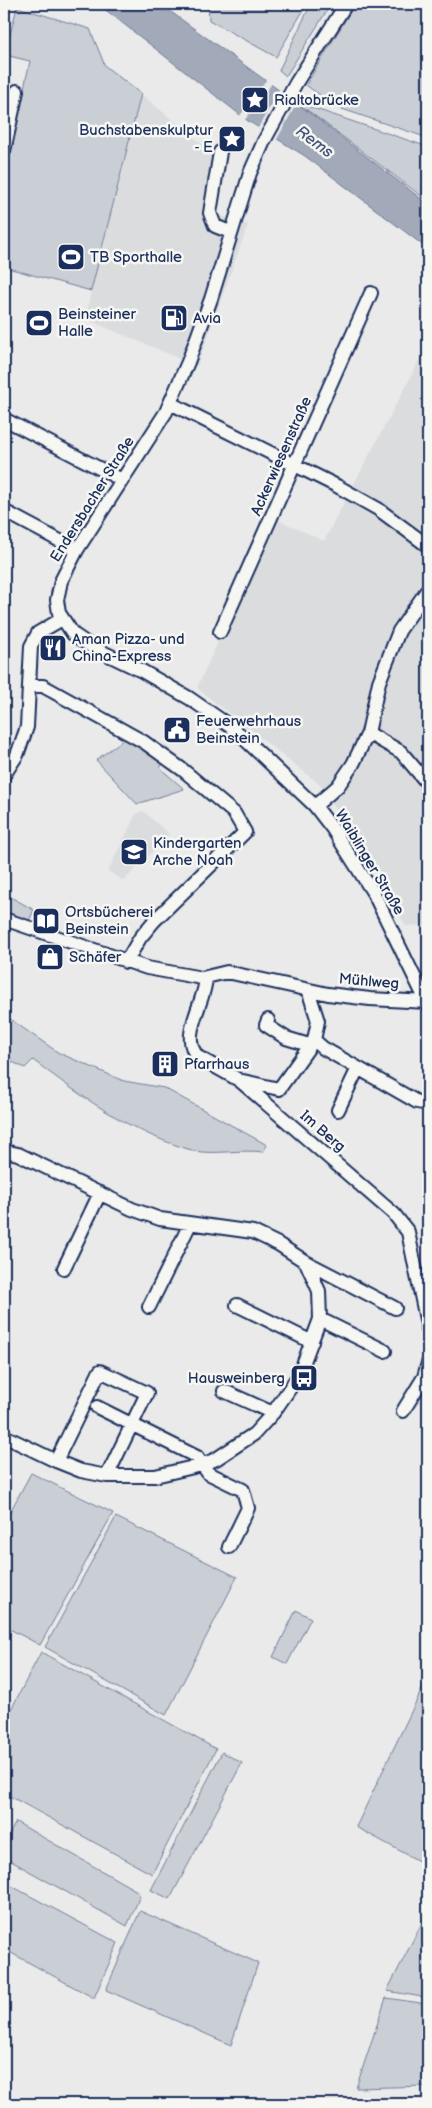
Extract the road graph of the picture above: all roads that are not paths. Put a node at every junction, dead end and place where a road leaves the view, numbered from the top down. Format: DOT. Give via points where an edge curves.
graph roads {
  1 [pos="346,4"];
  2 [pos="18,91"];
  3 [pos="4,151"];
  4 [pos="220,152"];
  5 [pos="230,232"];
  6 [pos="371,293"];
  7 [pos="170,403"];
  8 [pos="4,419"];
  9 [pos="295,465"];
  10 [pos="122,480"];
  11 [pos="4,511"];
  12 [pos="428,546"];
  13 [pos="78,550"];
  14 [pos="428,589"];
  15 [pos="62,620"];
  16 [pos="220,632"];
  17 [pos="29,686"];
  18 [pos="368,733"];
  19 [pos="4,775"];
  20 [pos="428,784"];
  21 [pos="315,806"];
  22 [pos="4,919"];
  23 [pos="126,962"];
  24 [pos="206,978"];
  25 [pos="308,990"];
  26 [pos="428,1003"];
  27 [pos="268,1020"];
  28 [pos="312,1042"];
  29 [pos="358,1068"];
  30 [pos="239,1080"];
  31 [pos="428,1104"];
  32 [pos="338,1110"];
  33 [pos="4,1151"];
  34 [pos="100,1192"];
  35 [pos="190,1224"];
  36 [pos="306,1262"];
  37 [pos="64,1268"];
  38 [pos="237,1305"];
  39 [pos="149,1307"];
  40 [pos="394,1308"];
  41 [pos="320,1319"];
  42 [pos="428,1329"];
  43 [pos="312,1342"];
  44 [pos="385,1351"];
  45 [pos="428,1363"];
  46 [pos="224,1391"];
  47 [pos="97,1407"];
  48 [pos="403,1411"];
  49 [pos="273,1413"];
  50 [pos="132,1424"];
  51 [pos="4,1436"];
  52 [pos="56,1461"];
  53 [pos="202,1465"];
  54 [pos="107,1476"];
  55 [pos="229,1547"];
  1 -- 5 [label="street, Endersbacher Straße" via="264,141"];
  2 -- 3 [label="street"];
  4 -- 5 [label="street" via="210,213 215,226"];
  5 -- 7 [label="street, Endersbacher Straße" via="211,299"];
  6 -- 9 [label="street, Ackerwiesenstraße"];
  7 -- 9 [label="street"];
  7 -- 10 [label="street, Endersbacher Straße"];
  8 -- 10 [label="street"];
  9 -- 12 [label="street" via="378,509"];
  9 -- 16 [label="street, Ackerwiesenstraße"];
  10 -- 13 [label="street, Endersbacher Straße"];
  11 -- 13 [label="street"];
  13 -- 15 [label="street, Endersbacher Straße" via="57,593"];
  14 -- 18 [label="street" via="399,631 380,682"];
  15 -- 17 [label="street" via="38,633 33,640"];
  15 -- 21 [label="street, Waiblinger Straße" via="73,634 92,647 182,694 234,729"];
  17 -- 19 [label="street" via="29,714 24,737 18,755"];
  17 -- 23 [label="street" via="44,686 144,742 234,813 246,832 154,921"];
  18 -- 20 [label="street" via="401,752"];
  18 -- 21 [label="street" via="338,786"];
  21 -- 26 [label="street, Waiblinger Straße" via="374,894"];
  22 -- 23 [label="street"];
  23 -- 24 [label="street"];
  24 -- 25 [label="street" via="227,972"];
  24 -- 30 [label="street, Im Berg" via="190,1044 198,1057"];
  25 -- 26 [label="street, Mühlweg"];
  25 -- 28 [label="street" via="318,1021"];
  27 -- 28 [label="street" via="266,1025 286,1038"];
  28 -- 29 [label="street"];
  28 -- 30 [label="street" via="279,1089"];
  29 -- 31 [label="street" via="417,1102"];
  29 -- 32 [label="street"];
  30 -- 42 [label="street, Im Berg" via="394,1214 408,1232"];
  33 -- 34 [label="street" via="18,1154"];
  34 -- 35 [label="street" via="160,1219"];
  34 -- 37 [label="street"];
  35 -- 36 [label="street" via="253,1232"];
  35 -- 39 [label="street"];
  36 -- 40 [label="street"];
  36 -- 41 [label="street" via="319,1291"];
  38 -- 43 [label="street"];
  41 -- 43 [label="street"];
  41 -- 44 [label="street"];
  43 -- 49 [label="street" via="299,1375"];
  45 -- 48 [label="street" via="424,1377"];
  46 -- 49 [label="street"];
  47 -- 50 [label="street"];
  49 -- 53 [label="street" via="254,1434"];
  50 -- 52 [label="street" via="147,1393 100,1371"];
  50 -- 53 [label="street" via="198,1457"];
  50 -- 54 [label="street"];
  51 -- 52 [label="street"];
  52 -- 54 [label="street" via="81,1471"];
  53 -- 54 [label="street" via="155,1476"];
  53 -- 55 [label="street" via="208,1473 243,1490 248,1508"];
}
